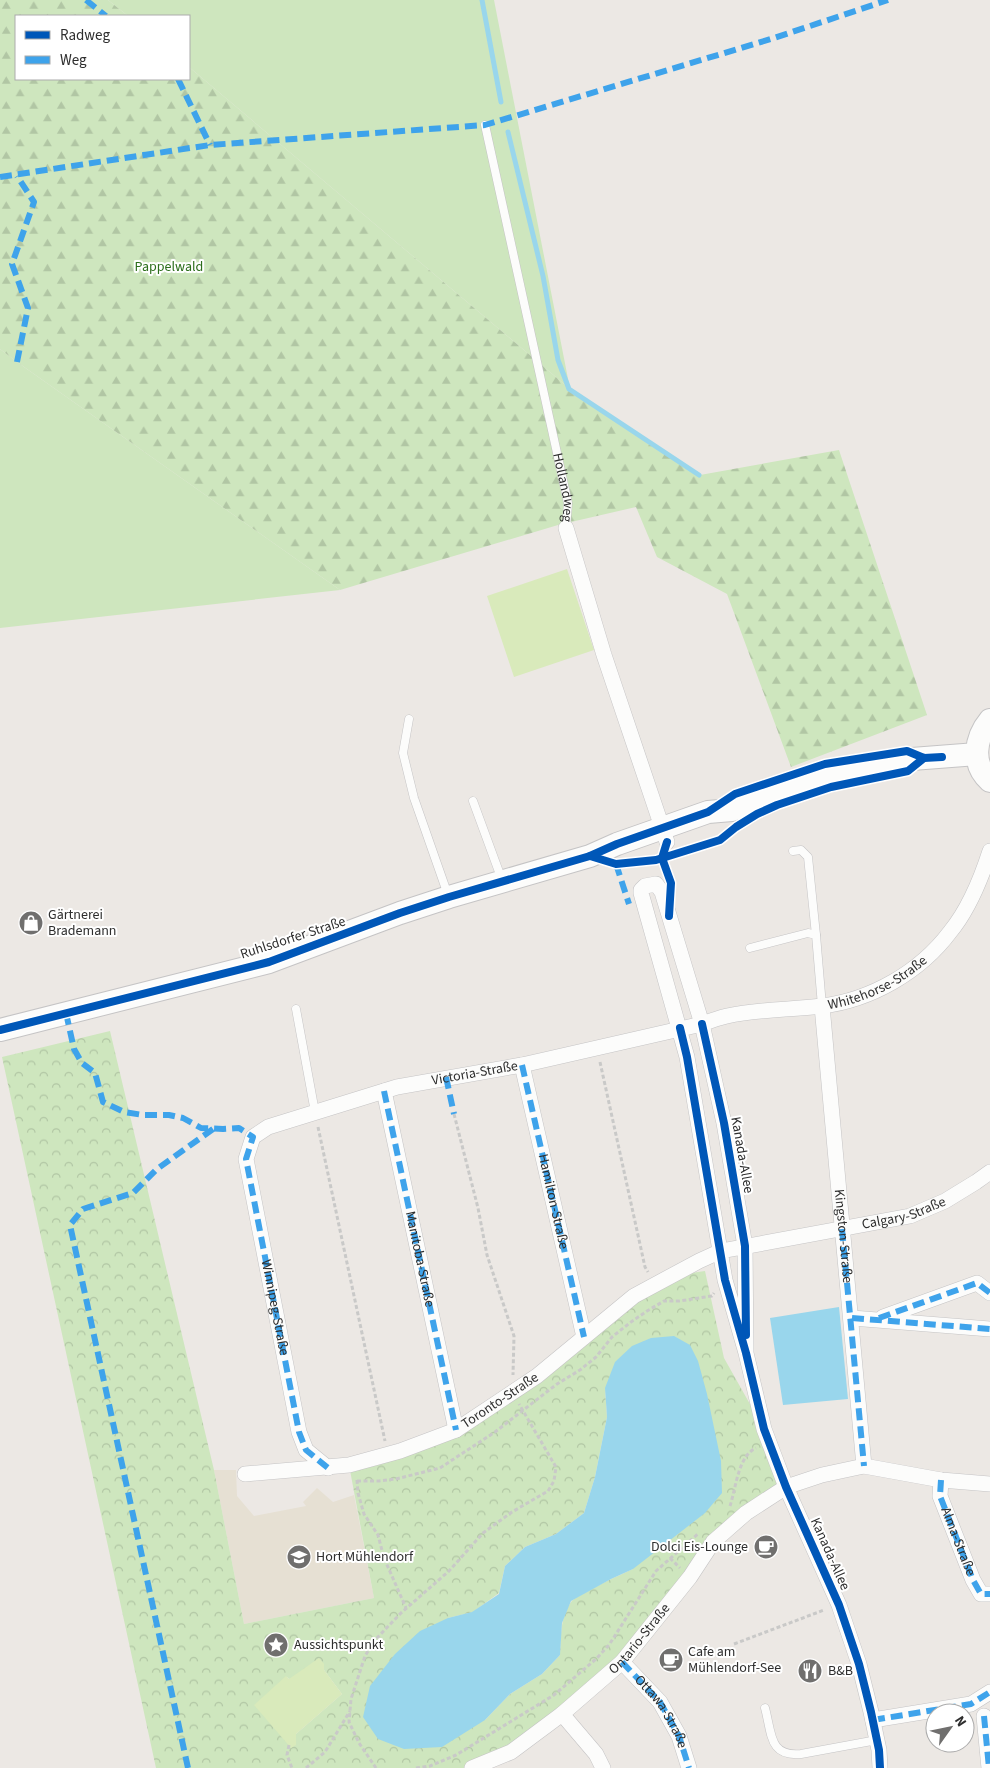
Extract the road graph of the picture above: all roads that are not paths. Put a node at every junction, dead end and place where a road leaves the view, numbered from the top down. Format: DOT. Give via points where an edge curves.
graph roads {
  1 [pos="485,125"];
  2 [pos="566,528"];
  3 [pos="409,719"];
  4 [pos="990,720"];
  5 [pos="977,754"];
  6 [pos="990,781"];
  7 [pos="473,801"];
  8 [pos="665,835"];
  9 [pos="793,851"];
  10 [pos="990,851"];
  11 [pos="502,882"];
  12 [pos="448,897"];
  13 [pos="816,935"];
  14 [pos="750,948"];
  15 [pos="822,1006"];
  16 [pos="296,1009"];
  17 [pos="702,1024"];
  18 [pos="680,1028"];
  19 [pos="0,1030"];
  20 [pos="522,1066"];
  21 [pos="384,1091"];
  22 [pos="315,1112"];
  23 [pos="253,1136"];
  24 [pos="990,1172"];
  25 [pos="842,1229"];
  26 [pos="745,1246"];
  27 [pos="721,1251"];
  28 [pos="990,1293"];
  29 [pos="852,1318"];
  30 [pos="877,1319"];
  31 [pos="990,1329"];
  32 [pos="584,1337"];
  33 [pos="746,1353"];
  34 [pos="456,1430"];
  35 [pos="864,1466"];
  36 [pos="328,1468"];
  37 [pos="246,1474"];
  38 [pos="941,1480"];
  39 [pos="990,1484"];
  40 [pos="786,1487"];
  41 [pos="990,1594"];
  42 [pos="622,1662"];
  43 [pos="990,1692"];
  44 [pos="973,1703"];
  45 [pos="975,1707"];
  46 [pos="765,1708"];
  47 [pos="925,1712"];
  48 [pos="562,1714"];
  49 [pos="987,1717"];
  50 [pos="873,1720"];
  51 [pos="877,1740"];
  52 [pos="472,1768"];
  53 [pos="603,1768"];
  54 [pos="689,1768"];
  55 [pos="880,1768"];
  56 [pos="989,1768"];
  1 -- 2 [label="lane, Hollandweg" via="568,503"];
  2 -- 8 [label="street, Hollandweg" via="604,656"];
  3 -- 12 [label="lane" via="403,753 414,798"];
  4 -- 5 [label="main road" via="980,735"];
  5 -- 6 [label="main road" via="980,766"];
  5 -- 8 [label="main road, Ruhlsdorfer Straße" via="912,759 864,768 732,810 708,812"];
  7 -- 11 [label="lane"];
  8 -- 11 [label="main road, Ruhlsdorfer Straße" via="617,844 590,856"];
  9 -- 13 [label="lane" via="801,850 808,857"];
  10 -- 15 [label="street, Whitehorse-Straße" via="963,913 950,933 916,967 870,993 848,1002"];
  11 -- 12 [label="main road, Ruhlsdorfer Straße"];
  12 -- 19 [label="main road, Ruhlsdorfer Straße" via="269,962"];
  13 -- 14 [label="lane" via="808,932"];
  13 -- 15 [label="lane"];
  15 -- 17 [label="street, Whitehorse-Straße" via="726,1016"];
  15 -- 25 [label="street, Kingston-Straße"];
  16 -- 22 [label="lane"];
  17 -- 18 [label="street, Victoria-Straße"];
  17 -- 18 [label="street, Kanada-Allee" via="662,892 656,884 641,890 641,893"];
  17 -- 26 [label="street, Kanada-Allee" via="724,1123"];
  18 -- 20 [label="street, Victoria-Straße"];
  18 -- 27 [label="street, Kanada-Allee"];
  20 -- 21 [label="street, Victoria-Straße" via="446,1077"];
  20 -- 32 [label="street, Hamilton-Straße"];
  21 -- 22 [label="street, Victoria-Straße"];
  21 -- 34 [label="street, Manitoba-Straße"];
  22 -- 23 [label="street, Victoria-Straße" via="268,1126"];
  23 -- 36 [label="street, Winnipeg-Straße" via="246,1159 299,1432 306,1450"];
  24 -- 25 [label="street, Calgary-Straße" via="945,1201 910,1216"];
  25 -- 26 [label="street, Calgary-Straße"];
  25 -- 29 [label="street, Kingston-Straße"];
  26 -- 27 [label="street, Calgary-Straße"];
  26 -- 33 [label="street, Kanada-Allee"];
  27 -- 32 [label="street, Toronto-Straße" via="634,1296"];
  27 -- 33 [label="street, Kanada-Allee" via="725,1280"];
  28 -- 30 [label="street" via="978,1283"];
  29 -- 30 [label="street"];
  29 -- 35 [label="street, Kingston-Straße"];
  30 -- 31 [label="street"];
  32 -- 34 [label="street, Toronto-Straße" via="537,1376"];
  33 -- 40 [label="street, Kanada-Allee" via="764,1429"];
  34 -- 36 [label="street, Toronto-Straße" via="388,1454"];
  35 -- 38 [label="street"];
  35 -- 40 [label="street" via="822,1474"];
  36 -- 37 [label="street, Toronto-Straße"];
  38 -- 39 [label="street"];
  38 -- 41 [label="street, Alma-Straße" via="940,1496 973,1580 982,1594"];
  40 -- 42 [label="street, Ontario-Straße" via="746,1513 713,1542"];
  40 -- 50 [label="street, Kanada-Allee" via="838,1605 859,1664"];
  42 -- 48 [label="street, Ontario-Straße"];
  42 -- 54 [label="street, Ottawa-Straße" via="660,1702 679,1736"];
  43 -- 44 [label="street"];
  45 -- 49 [label="street"];
  46 -- 51 [label="lane" via="776,1748 782,1753 801,1754"];
  47 -- 50 [label="street"];
  48 -- 52 [label="street, Ontario-Straße" via="511,1752"];
  48 -- 53 [label="street" via="596,1754"];
  49 -- 56 [label="street"];
  50 -- 51 [label="street, Kanada-Allee"];
  51 -- 55 [label="street, Kanada-Allee"];
}
